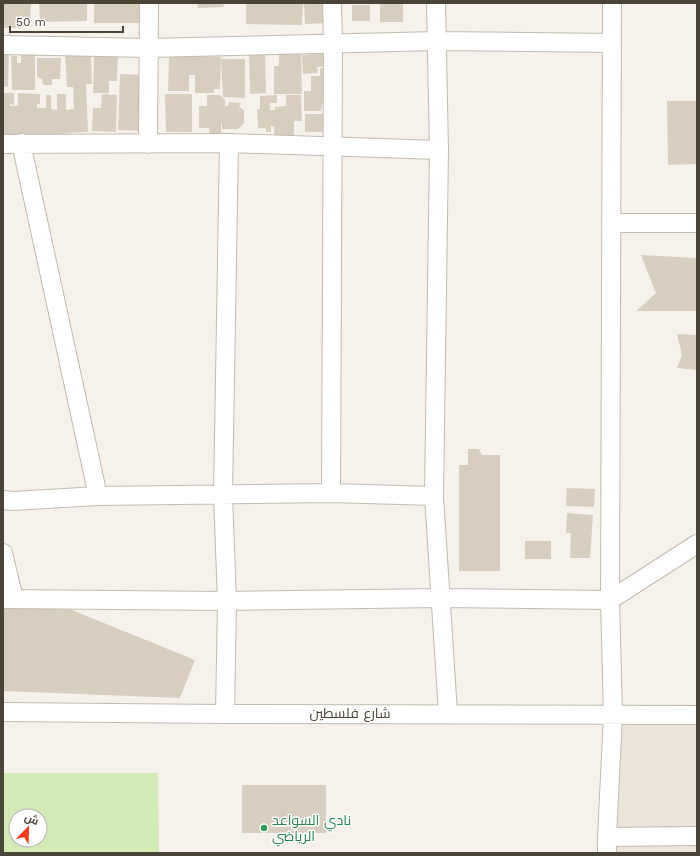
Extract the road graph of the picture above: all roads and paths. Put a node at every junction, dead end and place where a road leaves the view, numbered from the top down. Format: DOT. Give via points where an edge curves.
graph roads {
  1 [pos="149,3"];
  2 [pos="332,3"];
  3 [pos="436,3"];
  4 [pos="612,3"];
  5 [pos="436,41"];
  6 [pos="333,43"];
  7 [pos="612,43"];
  8 [pos="3,45"];
  9 [pos="149,48"];
  10 [pos="21,143"];
  11 [pos="229,143"];
  12 [pos="3,144"];
  13 [pos="148,144"];
  14 [pos="332,147"];
  15 [pos="439,150"];
  16 [pos="611,223"];
  17 [pos="697,223"];
  18 [pos="331,493"];
  19 [pos="222,495"];
  20 [pos="98,496"];
  21 [pos="434,496"];
  22 [pos="3,500"];
  23 [pos="697,544"];
  24 [pos="3,553"];
  25 [pos="441,598"];
  26 [pos="8,599"];
  27 [pos="610,600"];
  28 [pos="226,601"];
  29 [pos="3,712"];
  30 [pos="448,713"];
  31 [pos="225,714"];
  32 [pos="613,715"];
  33 [pos="697,715"];
  34 [pos="697,836"];
  35 [pos="607,845"];
  1 -- 9 [label="street"];
  2 -- 6 [label="street"];
  3 -- 5 [label="street"];
  4 -- 7 [label="street"];
  5 -- 6 [label="street"];
  5 -- 7 [label="street"];
  5 -- 15 [label="street"];
  6 -- 9 [label="street"];
  6 -- 14 [label="street"];
  7 -- 16 [label="street"];
  8 -- 9 [label="street"];
  9 -- 13 [label="street"];
  10 -- 12 [label="street"];
  10 -- 13 [label="street"];
  10 -- 20 [label="street"];
  11 -- 13 [label="street"];
  11 -- 14 [label="street"];
  11 -- 19 [label="street"];
  14 -- 15 [label="street"];
  14 -- 18 [label="street"];
  15 -- 21 [label="street"];
  16 -- 17 [label="street"];
  16 -- 27 [label="street"];
  18 -- 19 [label="street"];
  18 -- 21 [label="street"];
  19 -- 20 [label="street"];
  19 -- 28 [label="street"];
  20 -- 22 [label="street"];
  21 -- 25 [label="street"];
  23 -- 27 [label="street"];
  24 -- 26 [label="street"];
  25 -- 27 [label="street"];
  25 -- 28 [label="street"];
  25 -- 30 [label="street"];
  26 -- 28 [label="street"];
  27 -- 32 [label="street"];
  28 -- 31 [label="street"];
  29 -- 31 [label="street, شارع فلسطين"];
  30 -- 31 [label="street, شارع فلسطين"];
  30 -- 32 [label="street, شارع فلسطين"];
  32 -- 33 [label="street, شارع فلسطين"];
  32 -- 35 [label="street"];
  34 -- 35 [label="street"];
}
